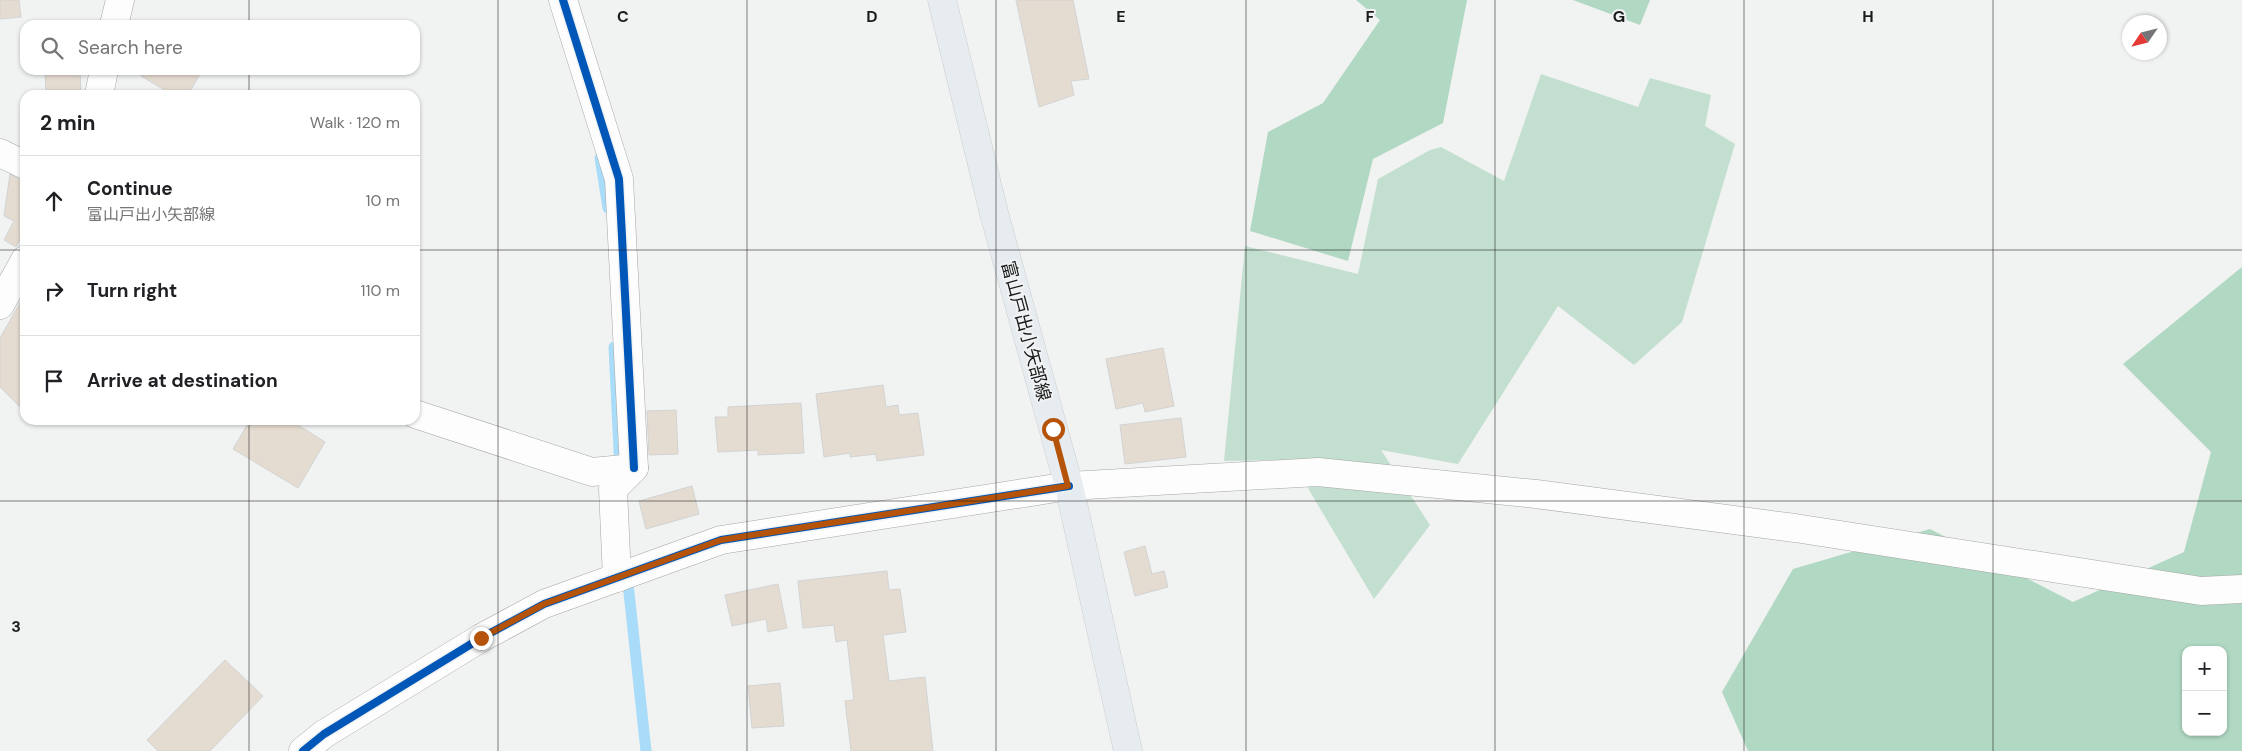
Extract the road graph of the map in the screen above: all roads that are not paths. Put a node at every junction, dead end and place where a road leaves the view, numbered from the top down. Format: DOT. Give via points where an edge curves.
graph roads {
  1 [pos="120,0"];
  2 [pos="563,0"];
  3 [pos="942,0"];
  4 [pos="115,20"];
  5 [pos="103,75"];
  6 [pos="100,90"];
  7 [pos="0,153"];
  8 [pos="20,163"];
  9 [pos="20,269"];
  10 [pos="0,305"];
  11 [pos="420,416"];
  12 [pos="634,468"];
  13 [pos="1068,486"];
  14 [pos="617,578"];
  15 [pos="2242,589"];
  16 [pos="302,751"];
  17 [pos="1128,751"];
  1 -- 4 [label="street"];
  2 -- 12 [label="street" via="619,179"];
  3 -- 13 [label="main road, 富山戸出小矢部線" via="994,213"];
  5 -- 6 [label="street"];
  7 -- 8 [label="street"];
  9 -- 10 [label="street"];
  11 -- 12 [label="street" via="592,472"];
  12 -- 14 [label="street" via="613,489"];
  13 -- 14 [label="street" via="721,540"];
  13 -- 15 [label="street" via="1318,472 1536,494 1795,528 2201,591"];
  13 -- 17 [label="main road, 富山戸出小矢部線"];
  14 -- 16 [label="street" via="544,604 481,638 324,734"];
}
